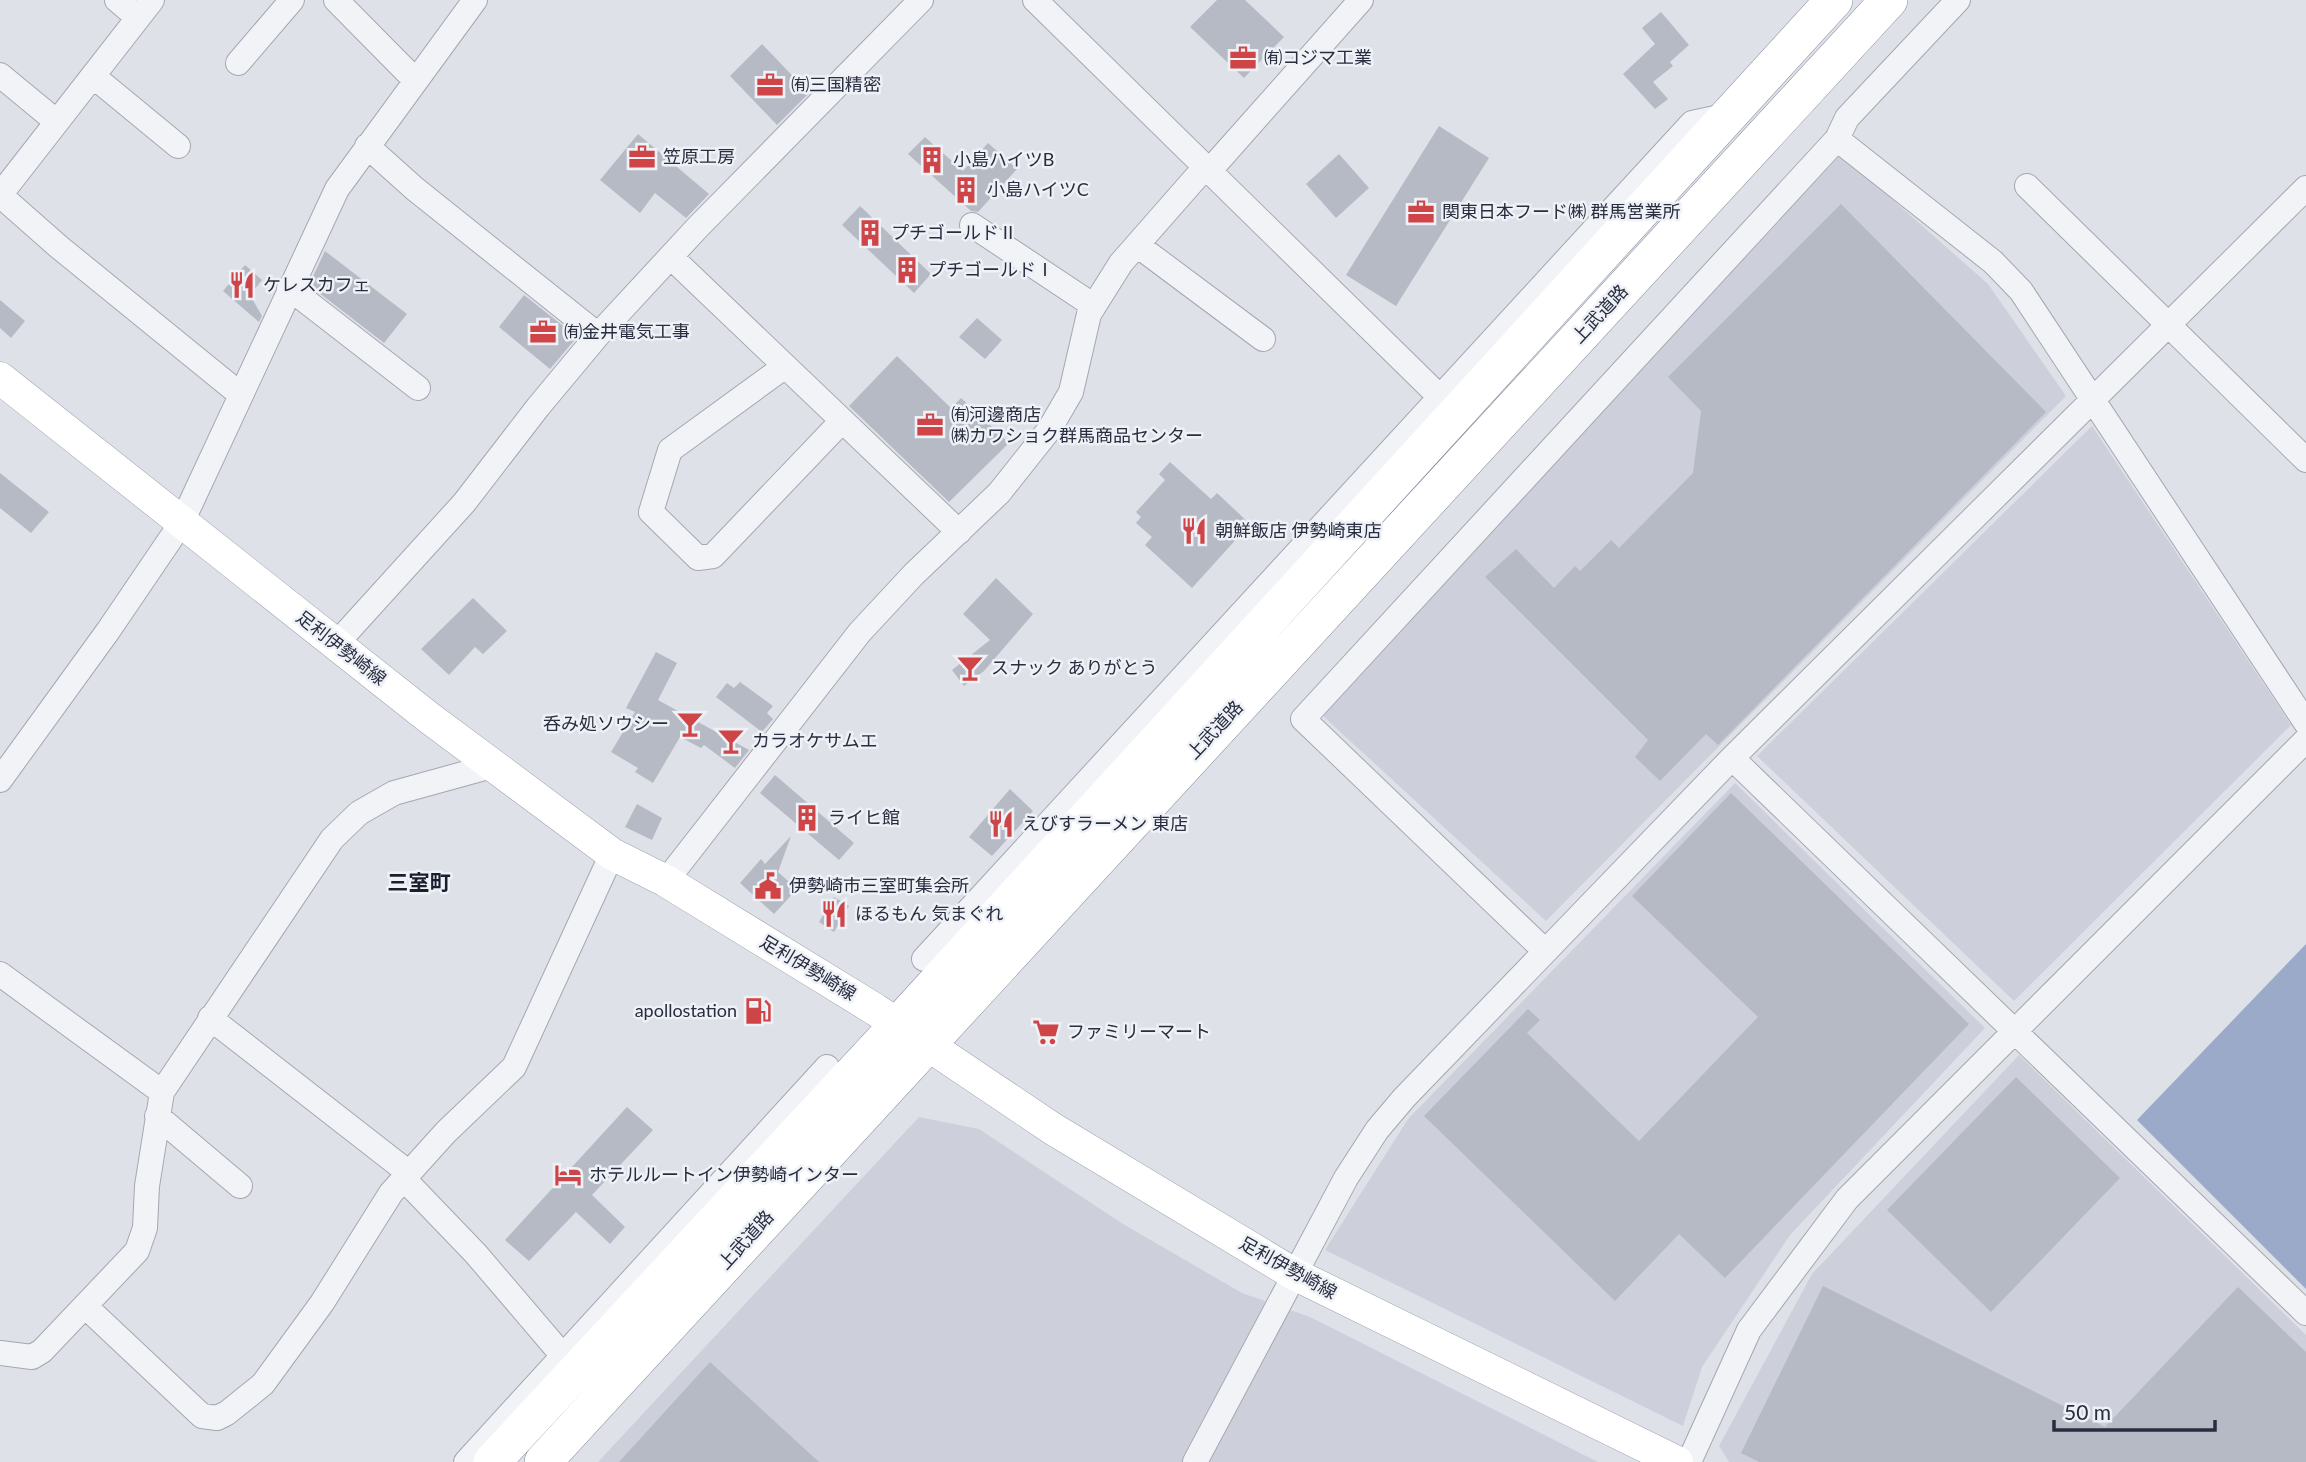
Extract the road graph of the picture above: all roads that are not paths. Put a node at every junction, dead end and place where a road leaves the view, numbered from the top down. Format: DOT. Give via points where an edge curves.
graph roads {
  1 [pos="117,0"];
  2 [pos="292,0"];
  3 [pos="336,0"];
  4 [pos="475,0"];
  5 [pos="921,0"];
  6 [pos="1035,0"];
  7 [pos="1361,0"];
  8 [pos="1834,0"];
  9 [pos="1889,0"];
  10 [pos="1958,0"];
  11 [pos="145,9"];
  12 [pos="238,63"];
  13 [pos="0,75"];
  14 [pos="93,76"];
  15 [pos="414,79"];
  16 [pos="1729,115"];
  17 [pos="57,122"];
  18 [pos="1837,139"];
  19 [pos="178,146"];
  20 [pos="367,146"];
  21 [pos="1209,167"];
  22 [pos="2027,186"];
  23 [pos="2306,188"];
  24 [pos="0,195"];
  25 [pos="972,225"];
  26 [pos="1137,245"];
  27 [pos="671,257"];
  28 [pos="289,288"];
  29 [pos="1094,306"];
  30 [pos="2169,324"];
  31 [pos="598,335"];
  32 [pos="1263,339"];
  33 [pos="783,367"];
  34 [pos="0,379"];
  35 [pos="418,388"];
  36 [pos="241,395"];
  37 [pos="1441,398"];
  38 [pos="2094,398"];
  39 [pos="841,422"];
  40 [pos="2306,460"];
  41 [pos="182,522"];
  42 [pos="959,532"];
  43 [pos="336,644"];
  44 [pos="2306,723"];
  45 [pos="2306,740"];
  46 [pos="1732,758"];
  47 [pos="492,766"];
  48 [pos="3,769"];
  49 [pos="1055,815"];
  50 [pos="612,854"];
  51 [pos="1051,858"];
  52 [pos="666,881"];
  53 [pos="1545,951"];
  54 [pos="924,959"];
  55 [pos="0,974"];
  56 [pos="211,1018"];
  57 [pos="2016,1030"];
  58 [pos="911,1035"];
  59 [pos="827,1067"];
  60 [pos="162,1092"];
  61 [pos="157,1116"];
  62 [pos="407,1176"];
  63 [pos="240,1186"];
  64 [pos="724,1212"];
  65 [pos="687,1221"];
  66 [pos="1294,1274"];
  67 [pos="85,1306"];
  68 [pos="2306,1313"];
  69 [pos="0,1353"];
  70 [pos="563,1356"];
  71 [pos="466,1462"];
  72 [pos="492,1462"];
  73 [pos="543,1462"];
  74 [pos="1195,1462"];
  75 [pos="1677,1462"];
  76 [pos="1689,1462"];
  1 -- 11 [label="street"];
  2 -- 12 [label="street"];
  3 -- 15 [label="street"];
  4 -- 15 [label="street"];
  5 -- 27 [label="street"];
  6 -- 21 [label="street"];
  7 -- 21 [label="street"];
  8 -- 16 [label="highway, 上武道路"];
  9 -- 58 [label="highway, 上武道路"];
  10 -- 18 [label="street" via="1847,118"];
  11 -- 14 [label="street"];
  13 -- 17 [label="street"];
  14 -- 17 [label="street"];
  14 -- 19 [label="street"];
  15 -- 20 [label="street"];
  16 -- 37 [label="street" via="1692,123"];
  16 -- 51 [label="highway, 上武道路"];
  17 -- 24 [label="street"];
  18 -- 38 [label="street" via="1993,262 2021,291"];
  18 -- 53 [label="street" via="1303,719"];
  20 -- 28 [label="street" via="337,189"];
  20 -- 31 [label="street"];
  21 -- 26 [label="street"];
  21 -- 37 [label="street"];
  22 -- 30 [label="street"];
  23 -- 30 [label="street"];
  24 -- 36 [label="street"];
  25 -- 29 [label="street"];
  26 -- 29 [label="street"];
  26 -- 32 [label="street"];
  27 -- 31 [label="street"];
  27 -- 33 [label="street"];
  28 -- 35 [label="street"];
  28 -- 36 [label="street"];
  29 -- 42 [label="street" via="1071,392 1049,430 999,494"];
  30 -- 38 [label="street"];
  30 -- 40 [label="street"];
  31 -- 43 [label="street" via="464,503"];
  33 -- 39 [label="street"];
  33 -- 39 [label="street" via="670,450 651,512 698,558 713,556"];
  34 -- 41 [label="main road, 足利伊勢崎線"];
  36 -- 41 [label="street"];
  37 -- 49 [label="street"];
  38 -- 44 [label="street"];
  38 -- 46 [label="street"];
  39 -- 42 [label="street"];
  41 -- 43 [label="main road, 足利伊勢崎線"];
  41 -- 48 [label="street" via="108,631"];
  42 -- 52 [label="street" via="860,632"];
  43 -- 47 [label="main road, 足利伊勢崎線"];
  45 -- 57 [label="street"];
  46 -- 53 [label="street"];
  46 -- 57 [label="street"];
  47 -- 50 [label="main road, 足利伊勢崎線"];
  47 -- 56 [label="street" via="394,793 359,813 332,839"];
  49 -- 51 [label="street"];
  49 -- 54 [label="street"];
  50 -- 52 [label="main road, 足利伊勢崎線"];
  50 -- 62 [label="street" via="514,1067"];
  51 -- 58 [label="highway, 上武道路"];
  52 -- 58 [label="main road, 足利伊勢崎線"];
  53 -- 66 [label="street" via="1377,1130"];
  55 -- 60 [label="street"];
  56 -- 60 [label="street"];
  56 -- 62 [label="street"];
  57 -- 68 [label="street"];
  57 -- 76 [label="street" via="1847,1199 1749,1331"];
  58 -- 64 [label="highway, 上武道路"];
  58 -- 66 [label="main road, 足利伊勢崎線" via="1053,1129"];
  58 -- 73 [label="highway, 上武道路"];
  59 -- 65 [label="street"];
  60 -- 61 [label="street"];
  61 -- 63 [label="street"];
  61 -- 67 [label="street" via="142,1241"];
  62 -- 67 [label="street" via="263,1384 216,1418 202,1416"];
  62 -- 70 [label="street"];
  64 -- 65 [label="street"];
  64 -- 72 [label="highway, 上武道路"];
  65 -- 70 [label="street"];
  66 -- 74 [label="street"];
  66 -- 75 [label="main road, 足利伊勢崎線"];
  67 -- 69 [label="street" via="32,1357"];
  70 -- 71 [label="street"];
}
